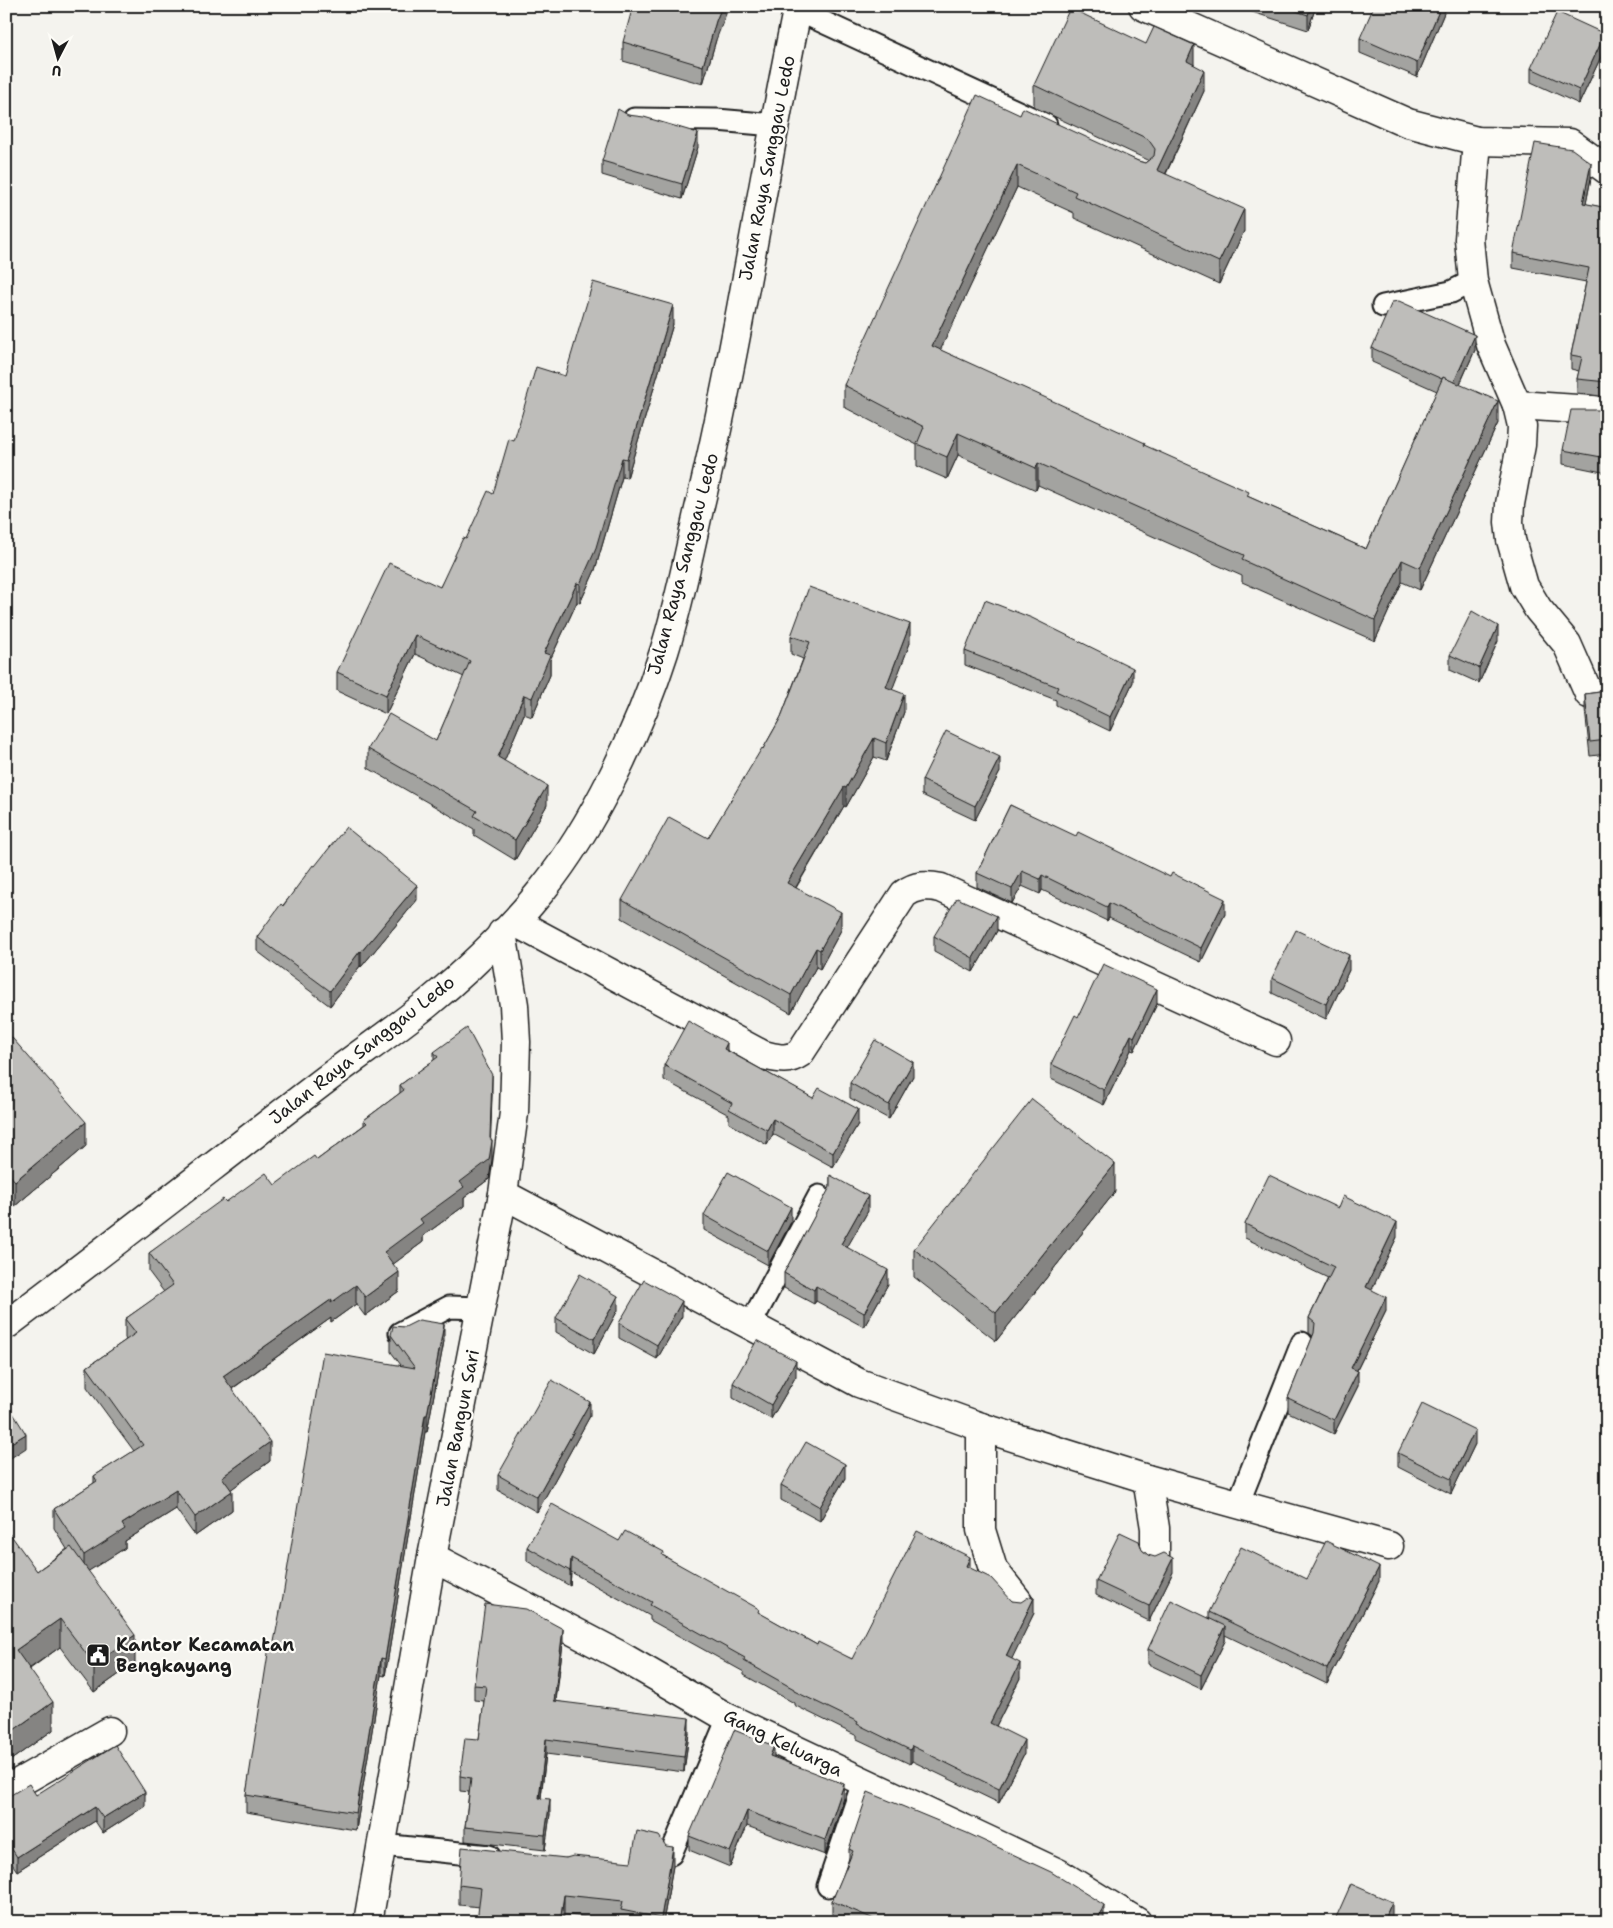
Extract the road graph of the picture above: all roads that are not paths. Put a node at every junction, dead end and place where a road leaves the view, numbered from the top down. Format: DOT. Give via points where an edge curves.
graph roads {
  1 [pos="1143,6"];
  2 [pos="797,8"];
  3 [pos="634,119"];
  4 [pos="774,125"];
  5 [pos="1064,134"];
  6 [pos="1477,141"];
  7 [pos="1607,170"];
  8 [pos="1473,281"];
  9 [pos="1383,306"];
  10 [pos="1517,405"];
  11 [pos="1607,411"];
  12 [pos="1589,694"];
  13 [pos="509,927"];
  14 [pos="1276,1041"];
  15 [pos="503,1194"];
  16 [pos="819,1196"];
  17 [pos="482,1308"];
  18 [pos="750,1325"];
  19 [pos="6,1326"];
  20 [pos="400,1333"];
  21 [pos="1302,1343"];
  22 [pos="981,1427"];
  23 [pos="1147,1479"];
  24 [pos="1238,1504"];
  25 [pos="1389,1546"];
  26 [pos="1155,1556"];
  27 [pos="432,1557"];
  28 [pos="1018,1602"];
  29 [pos="728,1718"];
  30 [pos="110,1730"];
  31 [pos="863,1782"];
  32 [pos="6,1790"];
  33 [pos="382,1844"];
  34 [pos="671,1854"];
  35 [pos="508,1859"];
  36 [pos="828,1886"];
  37 [pos="368,1922"];
  38 [pos="1137,1922"];
  1 -- 6 [label="main road" via="1408,123"];
  2 -- 4 [label="main road, Jalan Raya Sanggau Ledo"];
  2 -- 5 [label="lane"];
  3 -- 4 [label="lane" via="717,120"];
  4 -- 13 [label="main road, Jalan Raya Sanggau Ledo" via="732,366 664,652 621,757 588,820 561,864"];
  6 -- 7 [label="main road" via="1570,143"];
  6 -- 8 [label="main road" via="1469,239"];
  8 -- 9 [label="lane" via="1452,292"];
  8 -- 10 [label="main road" via="1491,346"];
  10 -- 11 [label="main road"];
  10 -- 12 [label="main road" via="1522,436 1509,522 1515,557 1524,586 1567,644"];
  13 -- 14 [label="main road" via="763,1055 782,1060 800,1054 904,894 911,889 930,886 941,888"];
  13 -- 15 [label="main road, Jalan Bangun Sari" via="516,1042 514,1113"];
  13 -- 19 [label="main road, Jalan Raya Sanggau Ledo" via="426,1004"];
  15 -- 17 [label="main road, Jalan Bangun Sari"];
  15 -- 18 [label="main road"];
  16 -- 18 [label="lane"];
  17 -- 20 [label="lane" via="449,1308"];
  17 -- 27 [label="main road, Jalan Bangun Sari"];
  18 -- 22 [label="main road" via="859,1383"];
  21 -- 24 [label="lane"];
  22 -- 23 [label="main road"];
  22 -- 28 [label="main road" via="981,1530 992,1569"];
  23 -- 24 [label="main road"];
  23 -- 26 [label="main road" via="1155,1528"];
  24 -- 25 [label="main road"];
  27 -- 29 [label="main road, Gang Keluarga" via="619,1655"];
  27 -- 33 [label="main road, Jalan Bangun Sari"];
  29 -- 31 [label="main road, Gang Keluarga"];
  29 -- 34 [label="lane"];
  30 -- 32 [label="main road"];
  31 -- 36 [label="lane"];
  31 -- 38 [label="main road, Gang Keluarga" via="1058,1873"];
  33 -- 35 [label="lane"];
  33 -- 37 [label="main road, Jalan Bangun Sari"];
}
